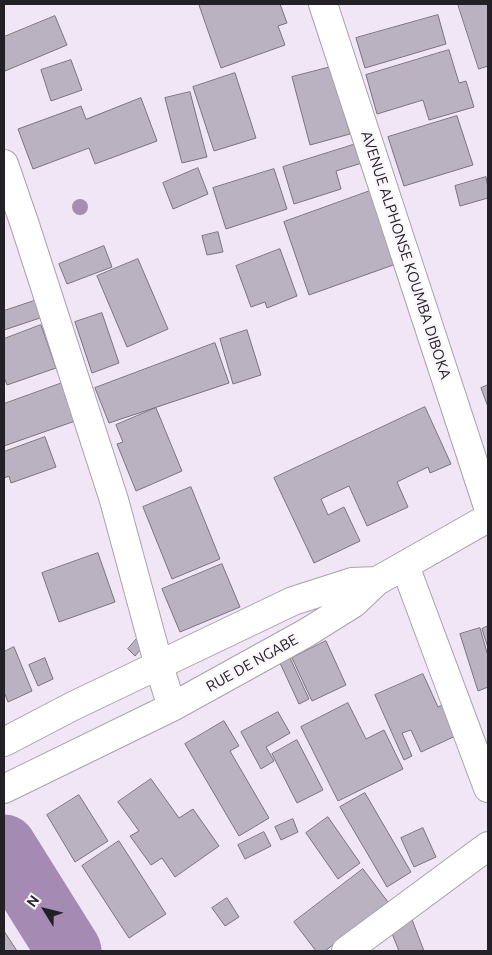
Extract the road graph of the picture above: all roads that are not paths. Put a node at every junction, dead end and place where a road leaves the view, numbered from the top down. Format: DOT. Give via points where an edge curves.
graph roads {
  1 [pos="323,4"];
  2 [pos="4,164"];
  3 [pos="14,229"];
  4 [pos="488,507"];
  5 [pos="488,518"];
  6 [pos="405,566"];
  7 [pos="377,581"];
  8 [pos="159,666"];
  9 [pos="172,707"];
  10 [pos="4,742"];
  11 [pos="488,788"];
  12 [pos="4,789"];
  13 [pos="488,846"];
  14 [pos="346,951"];
  1 -- 4 [label="street, AVENUE ALPHONSE KOUMBA DIBOKA"];
  2 -- 3 [label="street"];
  3 -- 8 [label="street" via="114,500"];
  5 -- 6 [label="street, RUE DE NGABE"];
  6 -- 7 [label="street, RUE DE NGABE"];
  6 -- 11 [label="street"];
  7 -- 8 [label="street" via="352,582 293,602"];
  7 -- 9 [label="street, RUE DE NGABE" via="354,603 306,634"];
  8 -- 9 [label="street"];
  8 -- 10 [label="street"];
  9 -- 12 [label="street, RUE DE NGABE"];
  13 -- 14 [label="street"];
}
